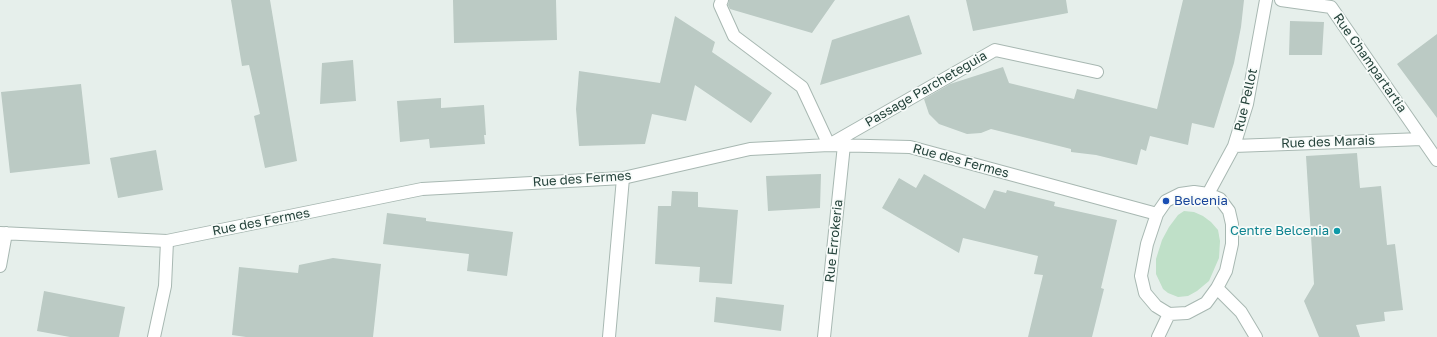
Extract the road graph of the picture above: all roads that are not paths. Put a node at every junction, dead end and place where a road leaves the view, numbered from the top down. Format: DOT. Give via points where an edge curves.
graph roads {
  1 [pos="722,0"];
  2 [pos="1266,0"];
  3 [pos="1281,0"];
  4 [pos="1334,4"];
  5 [pos="1097,72"];
  6 [pos="1422,139"];
  7 [pos="829,145"];
  8 [pos="844,145"];
  9 [pos="1234,146"];
  10 [pos="1437,160"];
  11 [pos="623,178"];
  12 [pos="1208,194"];
  13 [pos="1157,214"];
  14 [pos="3,233"];
  15 [pos="167,240"];
  16 [pos="0,266"];
  17 [pos="1218,288"];
  18 [pos="1169,314"];
  19 [pos="154,337"];
  20 [pos="609,337"];
  21 [pos="824,337"];
  22 [pos="1158,337"];
  23 [pos="1256,337"];
  1 -- 7 [label="street" via="720,5 734,36 802,87"];
  2 -- 9 [label="street, Rue Pellot" via="1247,104"];
  3 -- 4 [label="street, Rue Champartartia"];
  4 -- 6 [label="street, Rue Champartartia"];
  5 -- 7 [label="street, Passage Parcheteguia" via="995,50"];
  6 -- 9 [label="street, Rue des Marais"];
  6 -- 10 [label="street, Rue Champartartia"];
  7 -- 8 [label="street, Rue des Fermes"];
  7 -- 11 [label="street, Rue des Fermes" via="750,149"];
  8 -- 13 [label="street, Rue des Fermes" via="910,147"];
  8 -- 21 [label="street, Rue Errokeria"];
  9 -- 12 [label="street, Rue Pellot"];
  11 -- 15 [label="street, Rue des Fermes" via="422,189"];
  11 -- 20 [label="street"];
  12 -- 13 [label="street" via="1180,194 1166,202"];
  12 -- 17 [label="street" via="1220,199 1229,211 1232,224 1232,244 1226,271"];
  13 -- 18 [label="street" via="1147,244 1141,276 1145,293 1156,306"];
  14 -- 15 [label="street, Rue des Fermes"];
  14 -- 16 [label="street"];
  15 -- 19 [label="street" via="165,286"];
  17 -- 18 [label="street" via="1206,303 1187,313"];
  17 -- 23 [label="street" via="1241,312"];
  18 -- 22 [label="street"];
}
